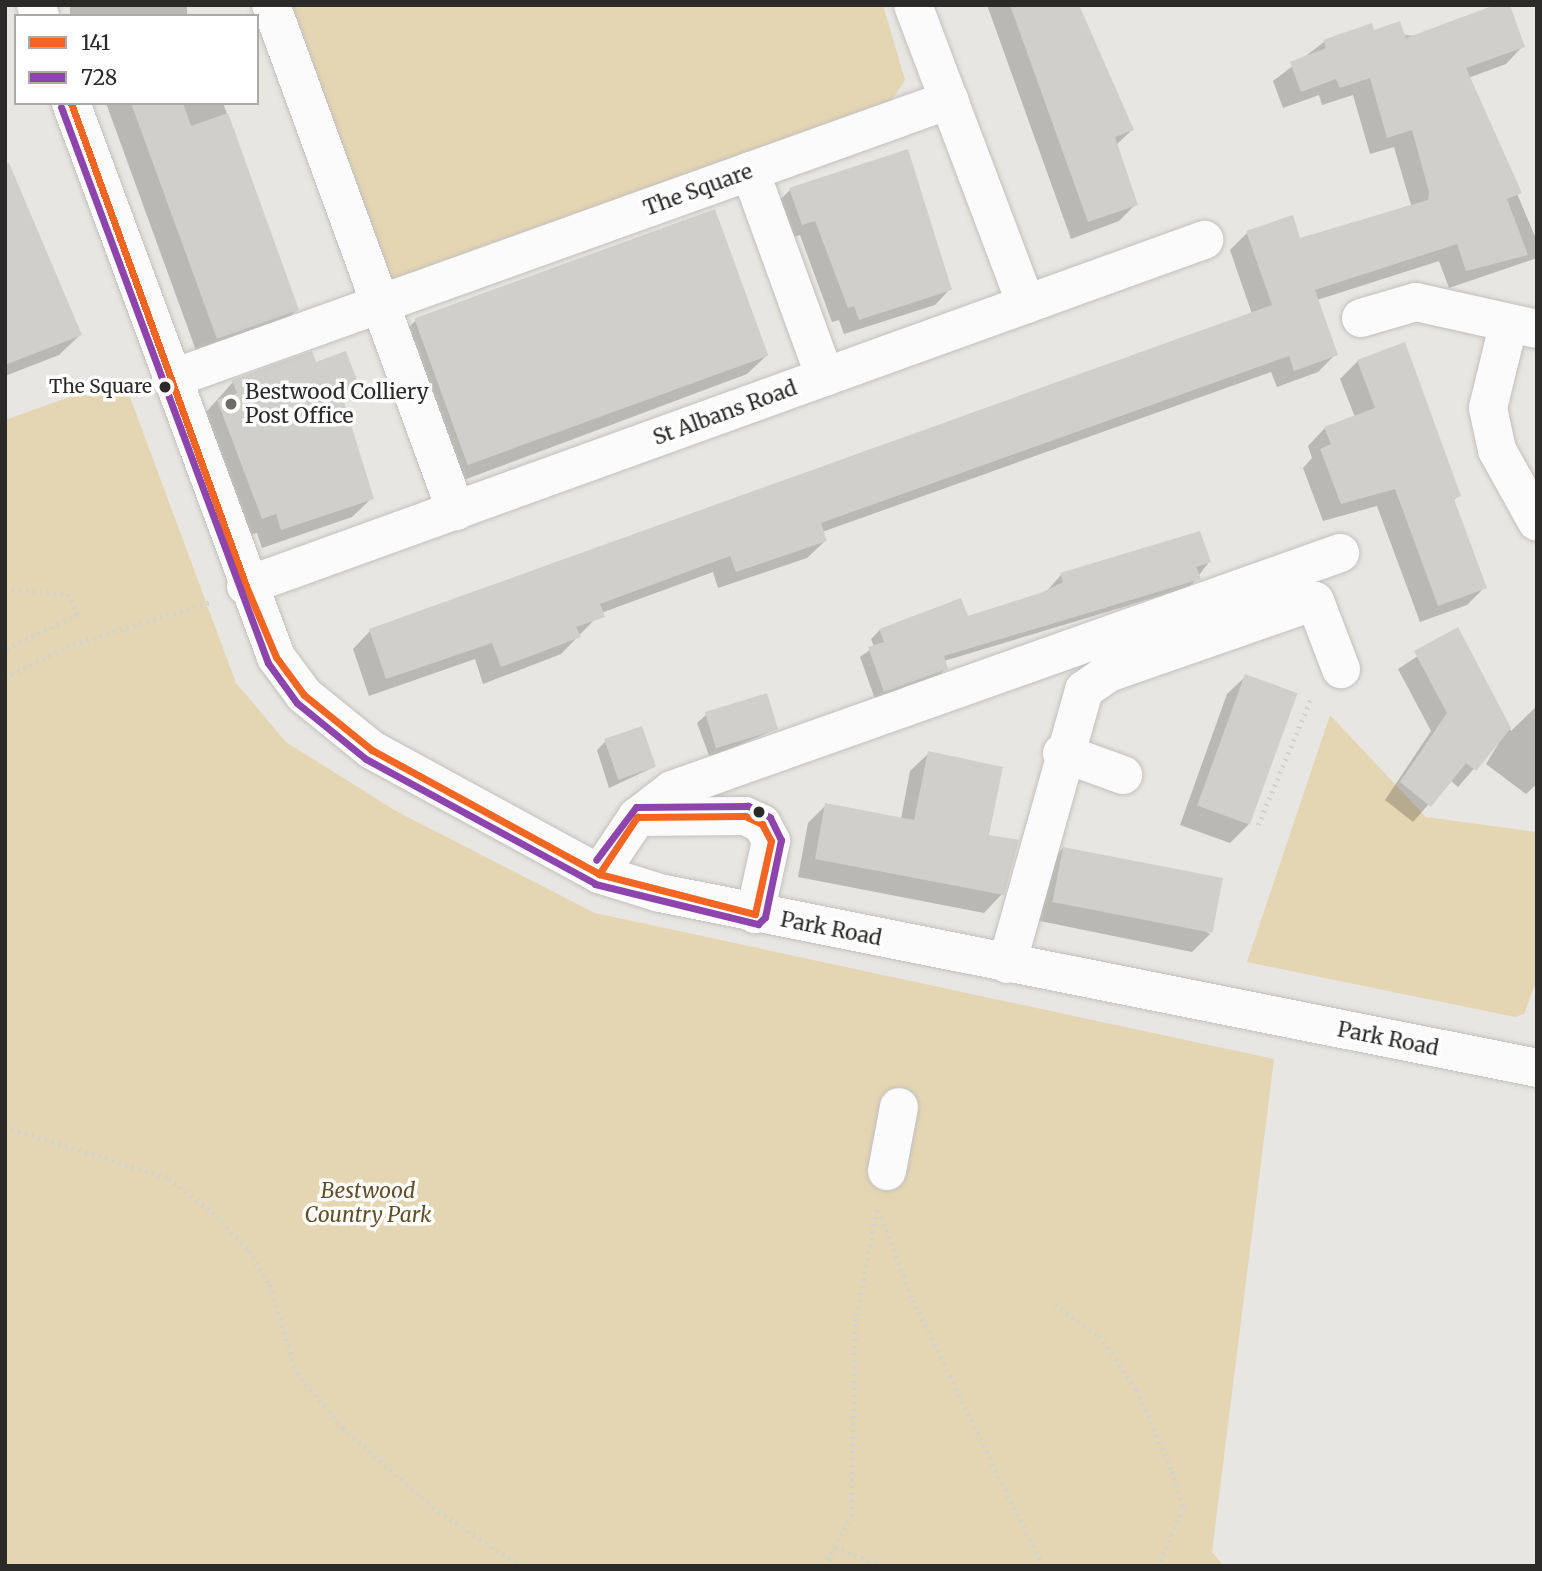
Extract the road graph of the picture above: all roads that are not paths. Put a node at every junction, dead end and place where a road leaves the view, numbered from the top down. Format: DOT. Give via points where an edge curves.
graph roads {
  1 [pos="271,5"];
  2 [pos="913,5"];
  3 [pos="949,100"];
  4 [pos="73,105"];
  5 [pos="750,171"];
  6 [pos="1204,240"];
  7 [pos="380,304"];
  8 [pos="1026,304"];
  9 [pos="1361,318"];
  10 [pos="1523,327"];
  11 [pos="825,377"];
  12 [pos="171,379"];
  13 [pos="456,511"];
  14 [pos="1537,522"];
  15 [pos="1340,553"];
  16 [pos="246,586"];
  17 [pos="1341,669"];
  18 [pos="1062,753"];
  19 [pos="1123,775"];
  20 [pos="637,817"];
  21 [pos="599,874"];
  22 [pos="755,914"];
  23 [pos="1007,964"];
  24 [pos="1537,1068"];
  25 [pos="899,1107"];
  26 [pos="882,1188"];
  1 -- 7 [label="street"];
  2 -- 3 [label="street"];
  3 -- 5 [label="street, The Square"];
  3 -- 8 [label="street"];
  4 -- 12 [label="street, Park Road"];
  5 -- 7 [label="street, The Square"];
  5 -- 11 [label="street"];
  6 -- 8 [label="street, St Albans Road"];
  7 -- 12 [label="street, The Square"];
  7 -- 13 [label="street"];
  8 -- 11 [label="street, St Albans Road"];
  9 -- 10 [label="street" via="1416,302 1447,304"];
  10 -- 14 [label="street" via="1488,408 1497,450"];
  11 -- 13 [label="street, St Albans Road"];
  12 -- 16 [label="street, Park Road"];
  13 -- 16 [label="street, St Albans Road"];
  15 -- 20 [label="street" via="672,790"];
  16 -- 21 [label="street, Park Road" via="276,657 303,695 372,750"];
  17 -- 18 [label="street" via="1315,601 1108,673 1084,690"];
  18 -- 19 [label="street"];
  18 -- 23 [label="street"];
  20 -- 21 [label="street"];
  20 -- 22 [label="street" via="704,814 762,824 771,841 771,863"];
  21 -- 22 [label="street, Park Road"];
  22 -- 23 [label="street, Park Road"];
  23 -- 24 [label="street, Park Road"];
  25 -- 26 [label="street"];
}
